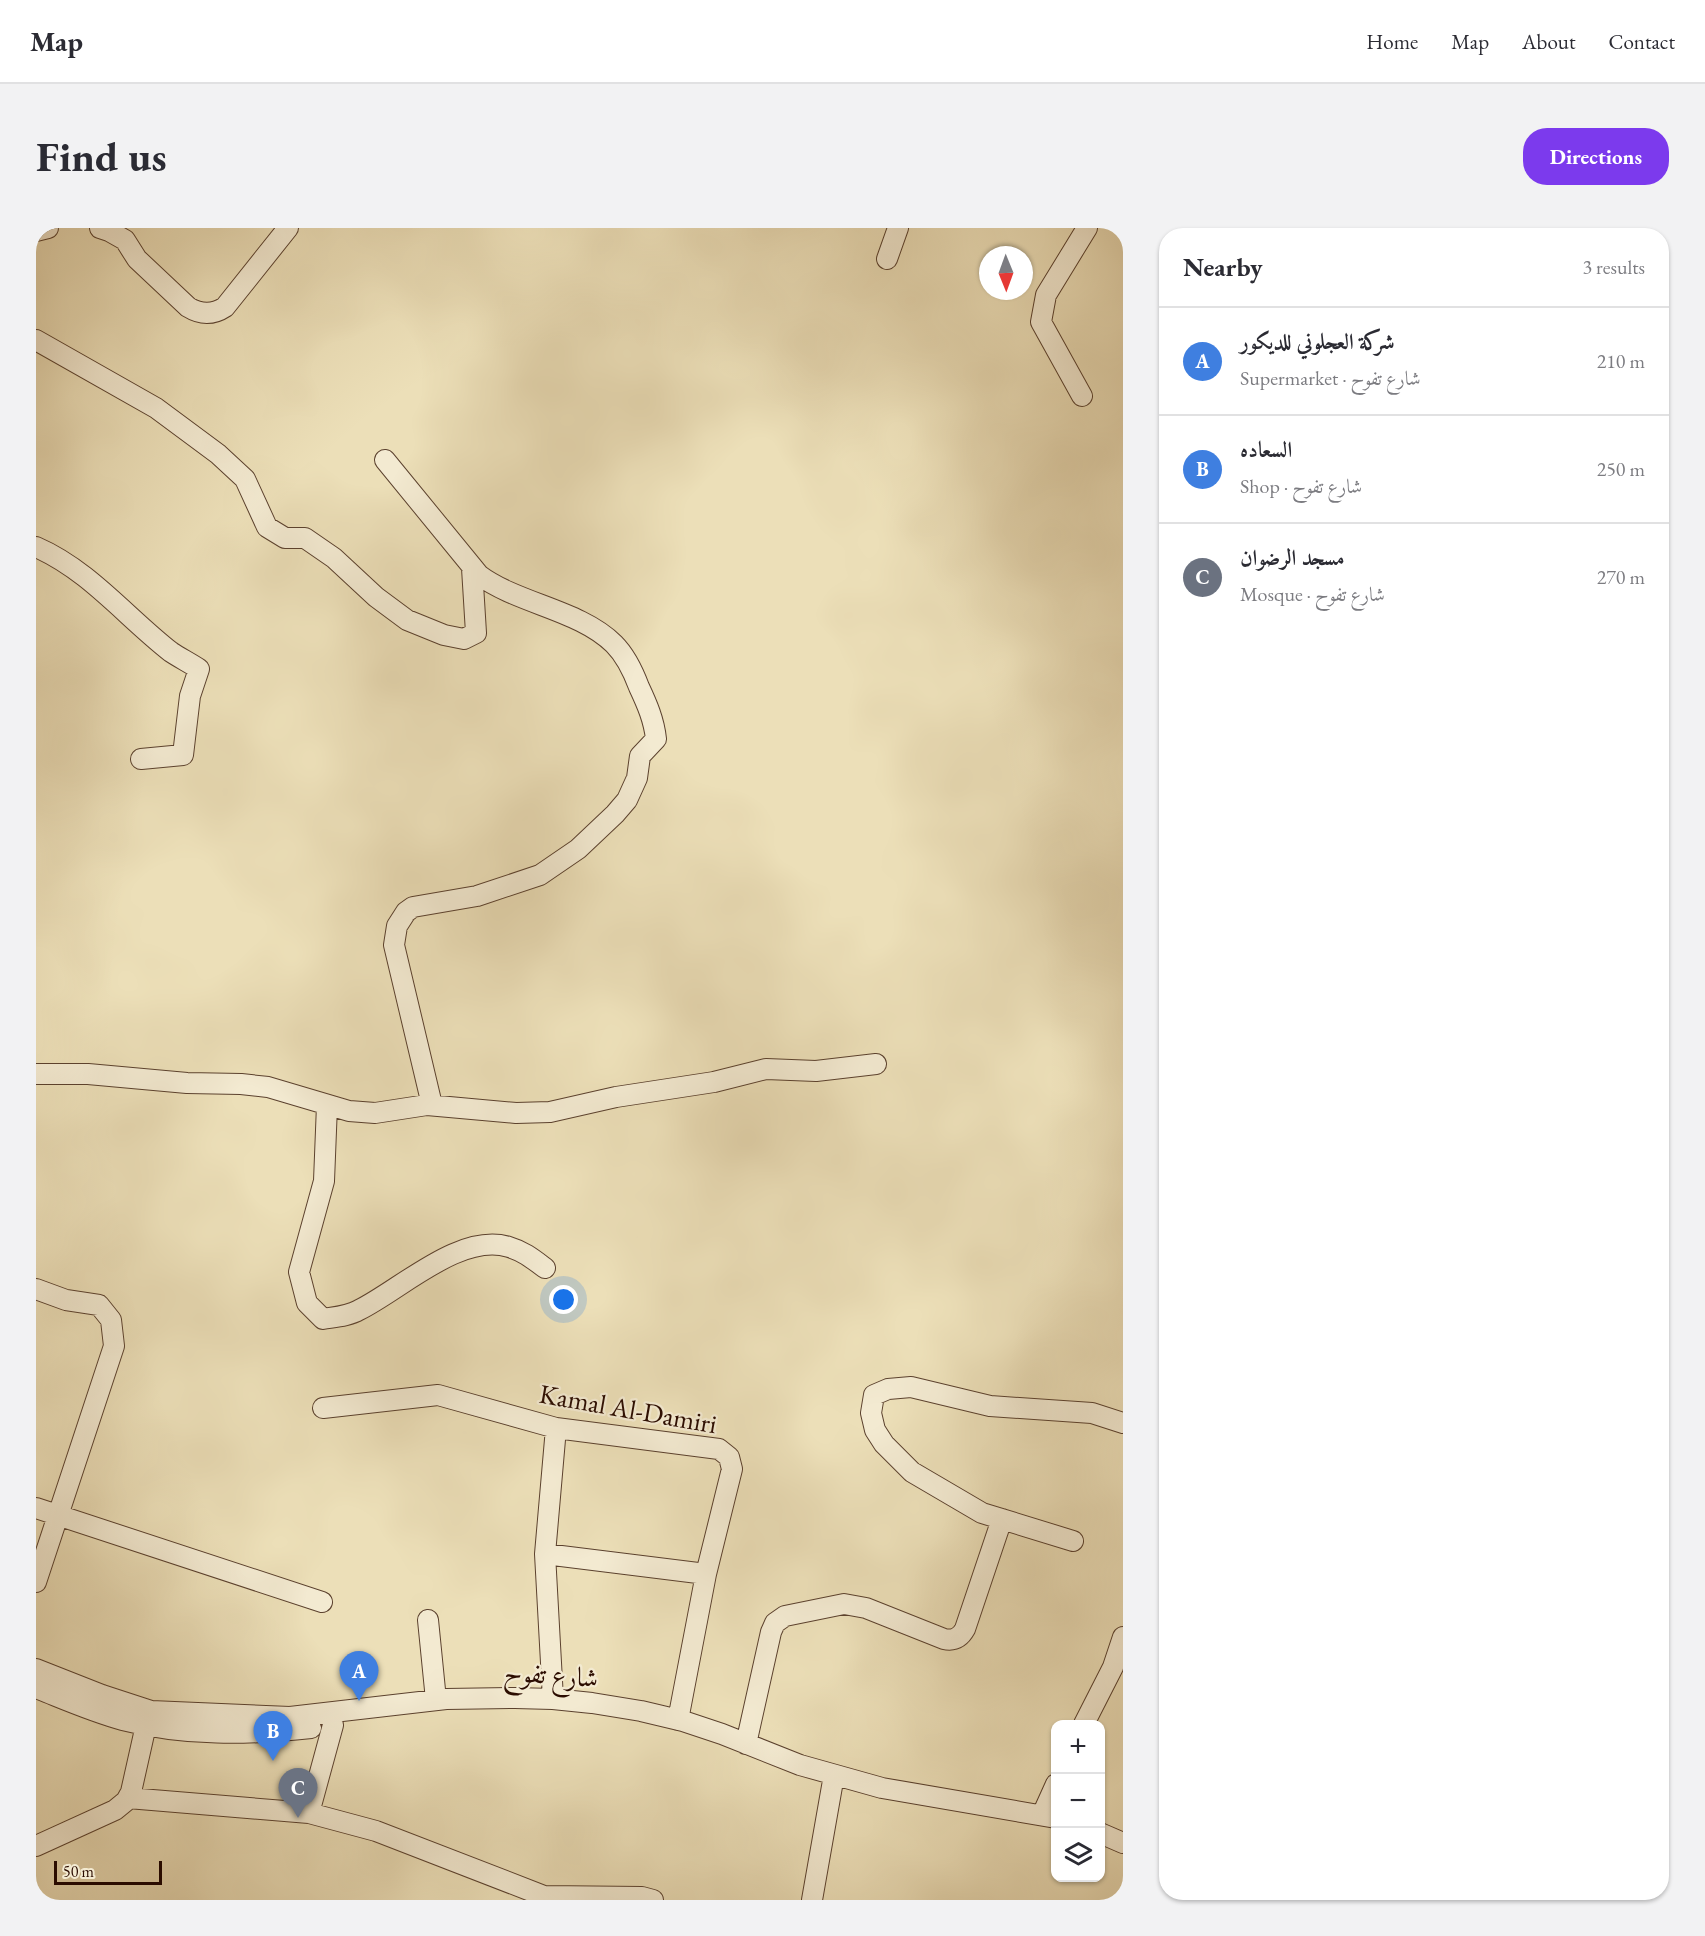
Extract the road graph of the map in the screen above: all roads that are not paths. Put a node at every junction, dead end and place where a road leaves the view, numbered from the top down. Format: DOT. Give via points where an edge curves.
graph roads {
  1 [pos="48,228"];
  2 [pos="100,228"];
  3 [pos="288,228"];
  4 [pos="898,228"];
  5 [pos="1087,228"];
  6 [pos="36,231"];
  7 [pos="887,259"];
  8 [pos="36,340"];
  9 [pos="1082,396"];
  10 [pos="385,460"];
  11 [pos="36,547"];
  12 [pos="472,568"];
  13 [pos="141,759"];
  14 [pos="876,1064"];
  15 [pos="36,1074"];
  16 [pos="327,1105"];
  17 [pos="432,1105"];
  18 [pos="544,1269"];
  19 [pos="36,1289"];
  20 [pos="323,1408"];
  21 [pos="1123,1423"];
  22 [pos="556,1428"];
  23 [pos="36,1508"];
  24 [pos="59,1516"];
  25 [pos="1002,1519"];
  26 [pos="1073,1541"];
  27 [pos="545,1554"];
  28 [pos="706,1574"];
  29 [pos="36,1582"];
  30 [pos="322,1602"];
  31 [pos="428,1620"];
  32 [pos="1123,1637"];
  33 [pos="36,1669"];
  34 [pos="36,1688"];
  35 [pos="553,1699"];
  36 [pos="436,1700"];
  37 [pos="678,1720"];
  38 [pos="1086,1720"];
  39 [pos="146,1725"];
  40 [pos="333,1725"];
  41 [pos="722,1734"];
  42 [pos="746,1744"];
  43 [pos="834,1775"];
  44 [pos="128,1798"];
  45 [pos="309,1813"];
  46 [pos="1049,1817"];
  47 [pos="1105,1835"];
  48 [pos="1123,1843"];
  49 [pos="36,1846"];
  50 [pos="653,1900"];
  51 [pos="812,1900"];
  1 -- 6 [label="street"];
  2 -- 3 [label="street" via="125,240 136,260 188,307 207,314 225,307"];
  4 -- 7 [label="street"];
  5 -- 9 [label="street" via="1046,295 1041,322"];
  8 -- 12 [label="street" via="156,408 218,454 245,479 267,527 285,538 305,538 408,620 464,639 476,633"];
  10 -- 12 [label="street"];
  11 -- 13 [label="street" via="94,583 172,652 199,669 190,696 183,755"];
  12 -- 17 [label="street" via="488,582 585,624 614,644 633,672 653,718 656,739 640,756 637,778 627,800 578,849 540,875 477,896 417,905 401,919 394,945"];
  14 -- 17 [label="street" via="816,1071 766,1069 550,1112 516,1113"];
  15 -- 16 [label="street" via="241,1084 268,1087"];
  16 -- 17 [label="street" via="375,1113"];
  16 -- 18 [label="street" via="324,1181 299,1272 307,1303 323,1319 357,1311 430,1264 468,1249 507,1246 525,1253"];
  19 -- 24 [label="street" via="66,1300 99,1305 111,1320 114,1346"];
  20 -- 22 [label="street, Kamal Al-Damiri" via="438,1395"];
  21 -- 25 [label="street" via="1092,1413 990,1406 911,1387 874,1395 871,1413 875,1430 912,1472 982,1513"];
  22 -- 27 [label="street"];
  22 -- 28 [label="street, Kamal Al-Damiri" via="719,1449 729,1457 732,1469"];
  23 -- 24 [label="street"];
  24 -- 29 [label="street"];
  24 -- 30 [label="street"];
  25 -- 26 [label="street"];
  25 -- 42 [label="street" via="965,1629 958,1638 945,1639 854,1604 833,1605 778,1620 771,1632"];
  27 -- 28 [label="street"];
  27 -- 35 [label="street"];
  28 -- 37 [label="street, Kamal Al-Damiri"];
  31 -- 36 [label="street"];
  32 -- 38 [label="street"];
  33 -- 36 [label="street, شارع تفوح" via="151,1711 290,1717"];
  34 -- 39 [label="street" via="121,1720"];
  35 -- 36 [label="street, شارع تفوح"];
  35 -- 37 [label="street, شارع تفوح"];
  37 -- 41 [label="street, شارع تفوح"];
  39 -- 40 [label="street" via="181,1732 234,1734"];
  39 -- 44 [label="street"];
  40 -- 41 [label="street" via="443,1712 550,1710"];
  40 -- 45 [label="street"];
  41 -- 42 [label="street, شارع تفوح"];
  42 -- 43 [label="street, شارع تفوح"];
  43 -- 46 [label="street, شارع تفوح" via="924,1797"];
  43 -- 51 [label="street"];
  44 -- 45 [label="street"];
  44 -- 49 [label="street" via="115,1810"];
  45 -- 50 [label="street" via="376,1831 544,1896"];
  47 -- 48 [label="street"];
}
